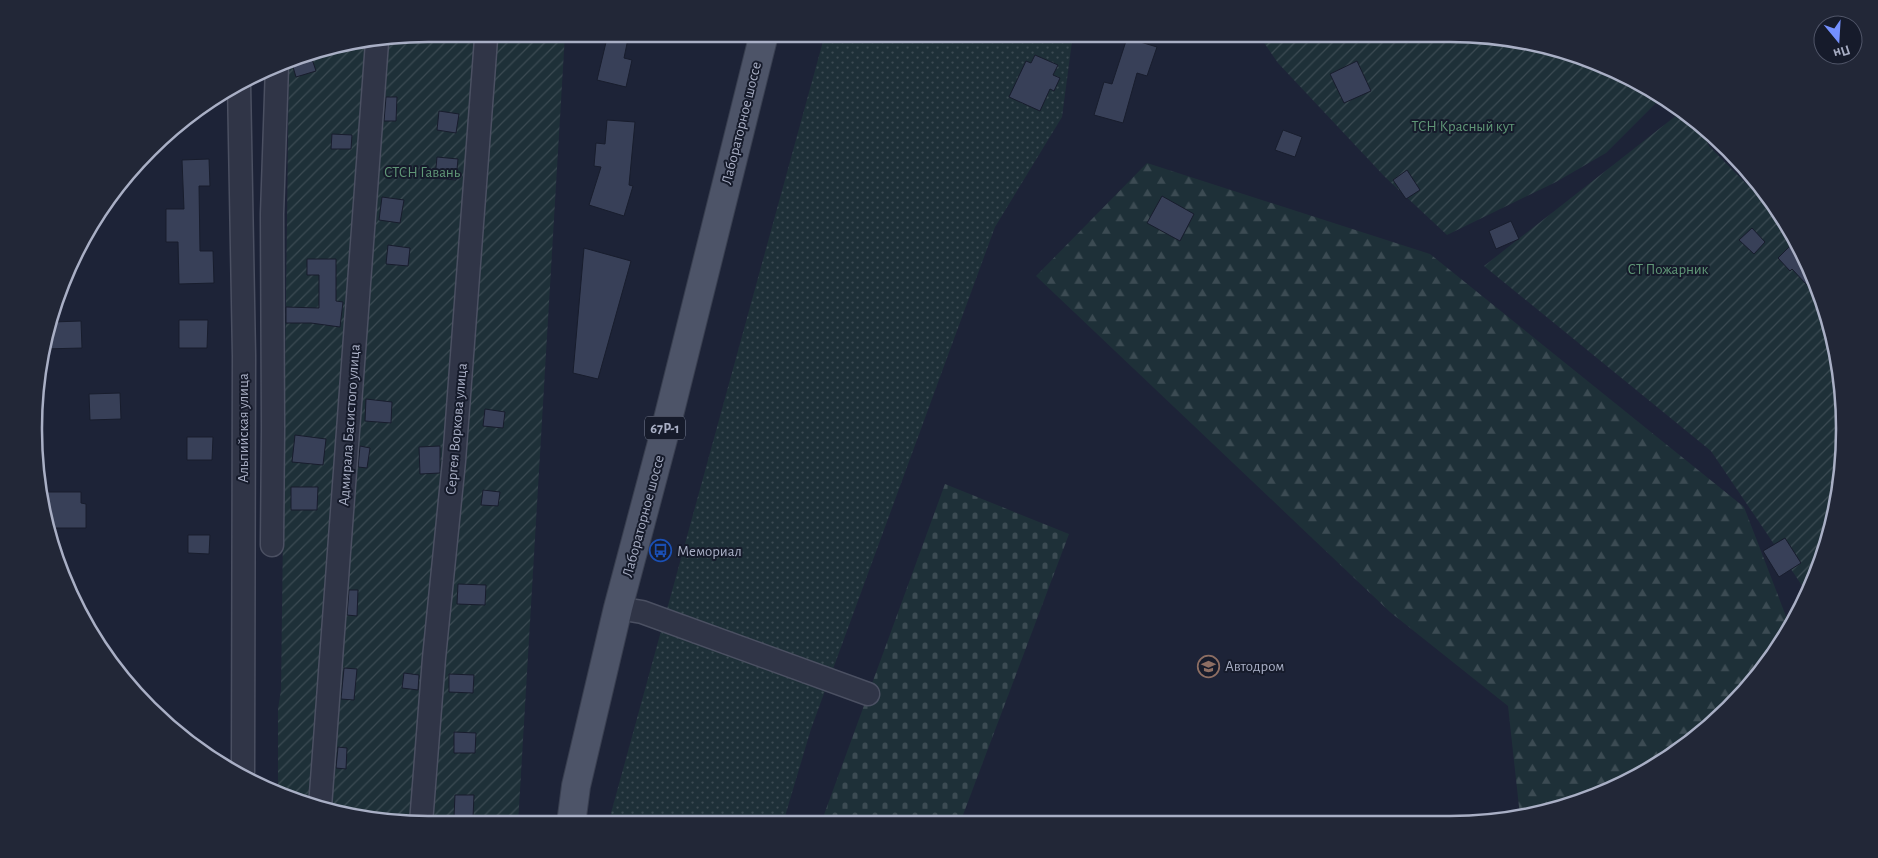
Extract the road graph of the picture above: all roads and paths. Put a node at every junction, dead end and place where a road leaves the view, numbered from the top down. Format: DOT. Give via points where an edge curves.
graph roads {
  1 [pos="486,42"];
  2 [pos="762,42"];
  3 [pos="377,46"];
  4 [pos="277,74"];
  5 [pos="239,92"];
  6 [pos="272,545"];
  7 [pos="618,608"];
  8 [pos="868,694"];
  9 [pos="243,768"];
  10 [pos="321,800"];
  11 [pos="422,816"];
  12 [pos="572,816"];
  1 -- 11 [label="street, Сергея Воркова улица" via="454,461"];
  2 -- 7 [label="main road, Лабораторное шоссе / 67Р-1"];
  3 -- 10 [label="street, Адмирала Басистого улица"];
  4 -- 6 [label="street" via="272,214"];
  5 -- 9 [label="street, Альпийская улица" via="244,356"];
  7 -- 8 [label="street" via="642,612"];
  7 -- 12 [label="main road, Лабораторное шоссе / 67Р-1" via="576,786"];
}
